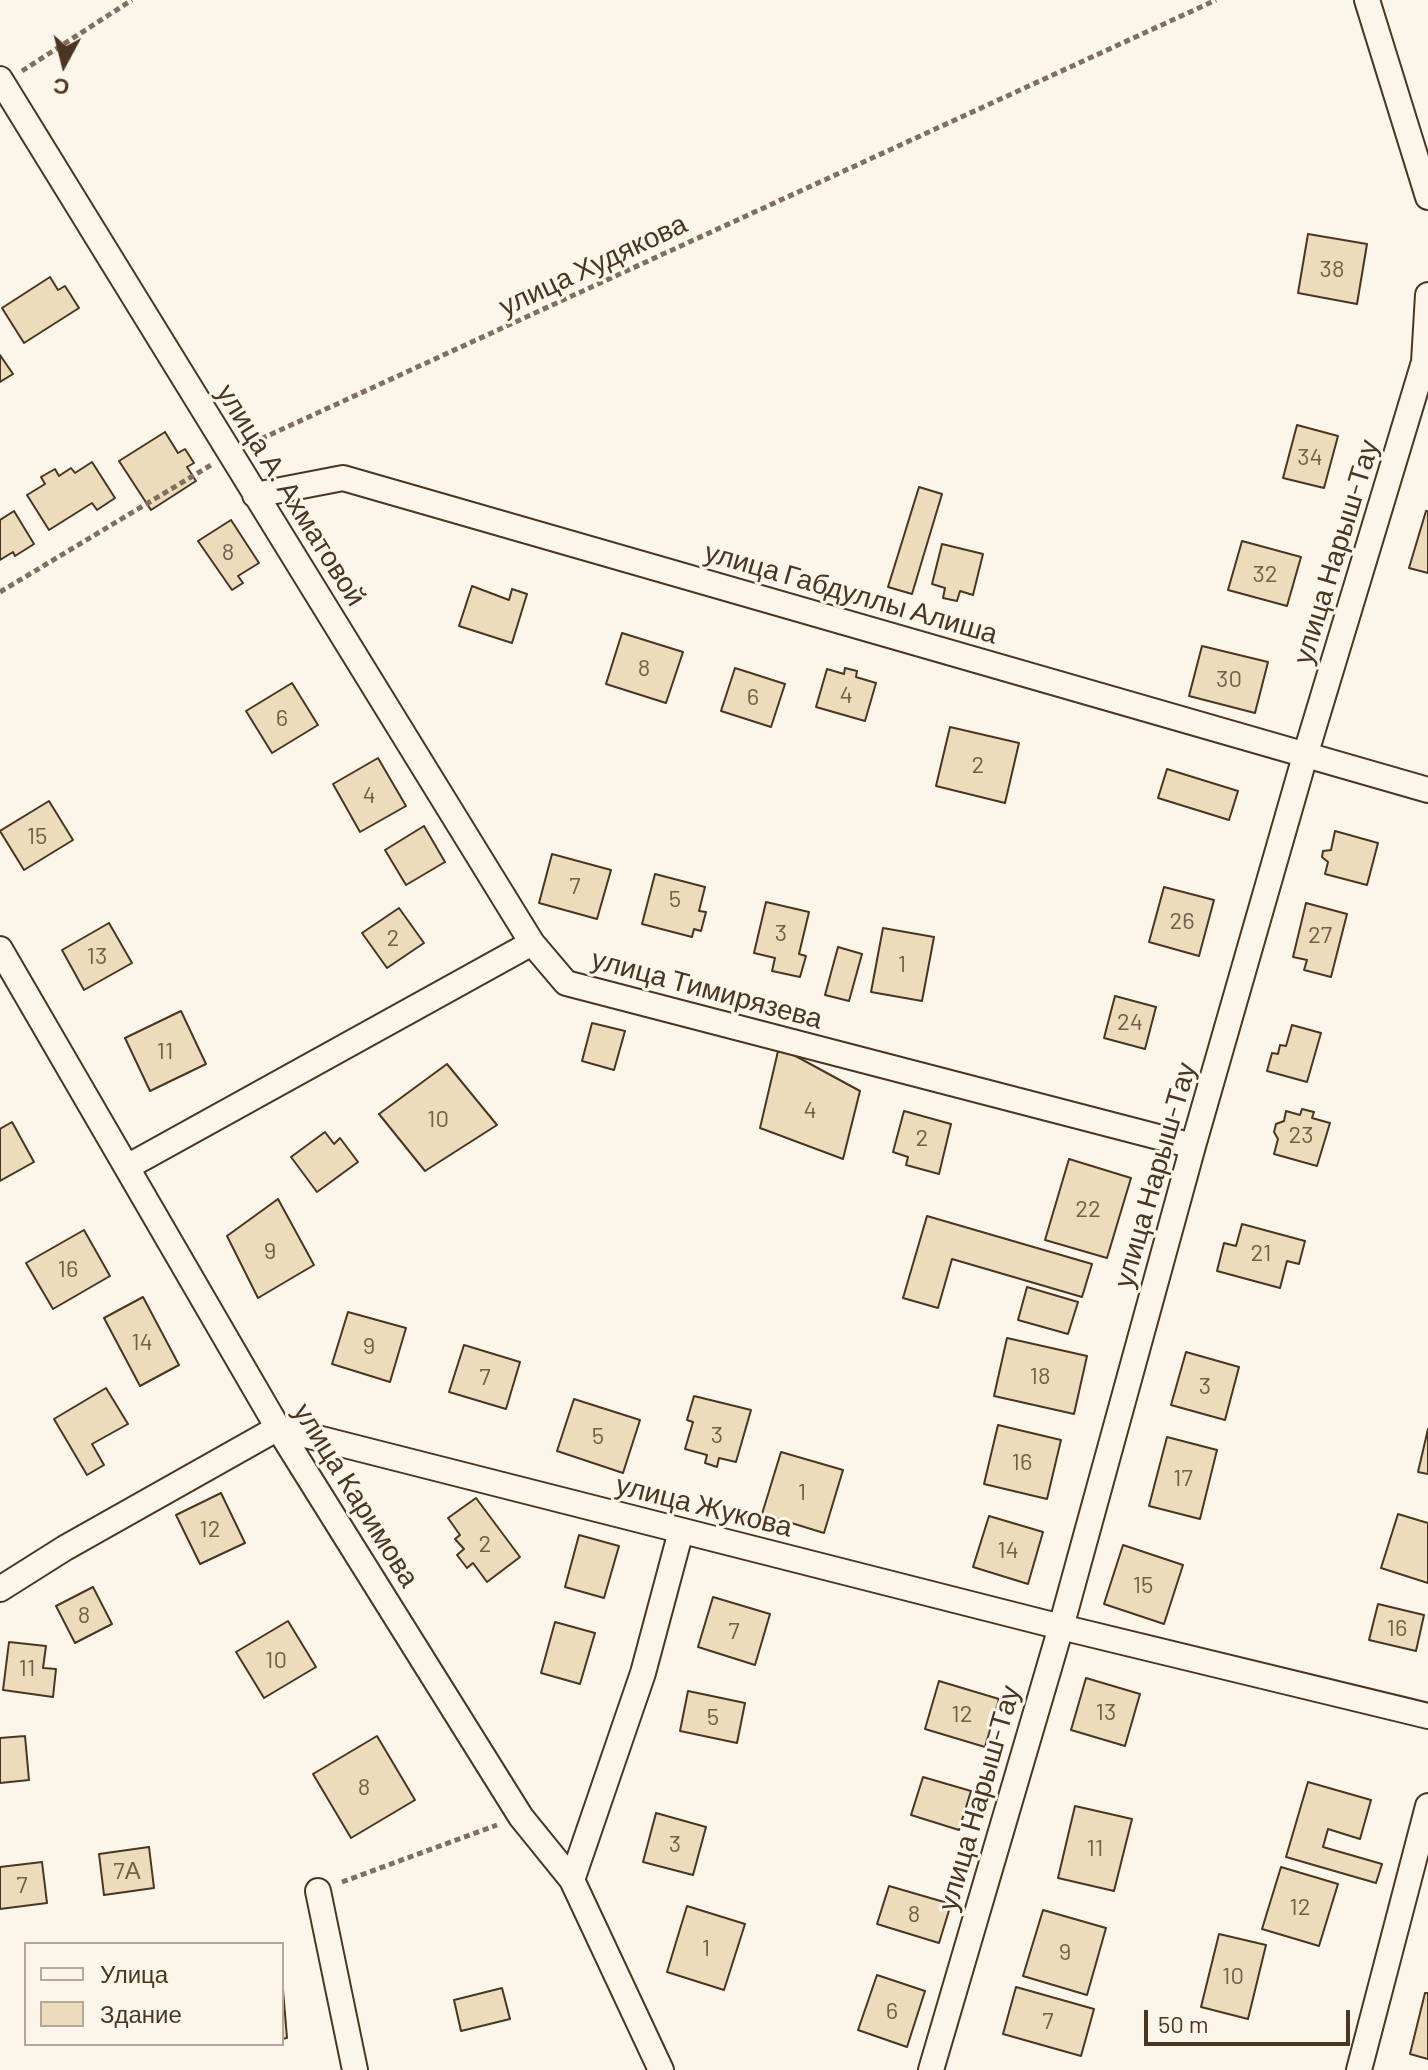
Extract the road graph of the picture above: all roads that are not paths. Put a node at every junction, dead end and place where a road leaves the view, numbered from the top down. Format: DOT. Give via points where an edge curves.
graph roads {
  1 [pos="1367,0"];
  2 [pos="1,81"];
  3 [pos="1428,197"];
  4 [pos="1428,295"];
  5 [pos="255,495"];
  6 [pos="1305,756"];
  7 [pos="1428,790"];
  8 [pos="532,943"];
  9 [pos="0,949"];
  10 [pos="1193,1146"];
  11 [pos="127,1167"];
  12 [pos="278,1428"];
  13 [pos="681,1531"];
  14 [pos="0,1589"];
  15 [pos="1061,1627"];
  16 [pos="1428,1716"];
  17 [pos="1428,1806"];
  18 [pos="572,1880"];
  19 [pos="318,1891"];
  20 [pos="355,2070"];
  21 [pos="661,2070"];
  22 [pos="931,2070"];
  23 [pos="1359,2070"];
  1 -- 3 [label="street"];
  2 -- 5 [label="street, улица А. Ахматовой"];
  4 -- 6 [label="street, улица Нарыш-Тау" via="1424,362"];
  5 -- 6 [label="street, улица Габдуллы Алиша" via="343,478"];
  5 -- 8 [label="street, улица А. Ахматовой"];
  6 -- 7 [label="street, улица Габдуллы Алиша"];
  6 -- 10 [label="street, улица Нарыш-Тау"];
  8 -- 10 [label="street, улица Тимирязева" via="566,983"];
  8 -- 11 [label="street"];
  9 -- 11 [label="street, улица Каримова"];
  10 -- 15 [label="street, улица Нарыш-Тау"];
  11 -- 12 [label="street, улица Каримова"];
  12 -- 13 [label="street, улица Жукова"];
  12 -- 14 [label="street"];
  12 -- 18 [label="street, улица Каримова" via="521,1817"];
  13 -- 15 [label="street, улица Жукова"];
  13 -- 18 [label="street" via="643,1673"];
  15 -- 16 [label="street, улица Жукова"];
  15 -- 22 [label="street, улица Нарыш-Тау"];
  17 -- 23 [label="street"];
  18 -- 21 [label="street, улица Каримова"];
  19 -- 20 [label="street"];
}
